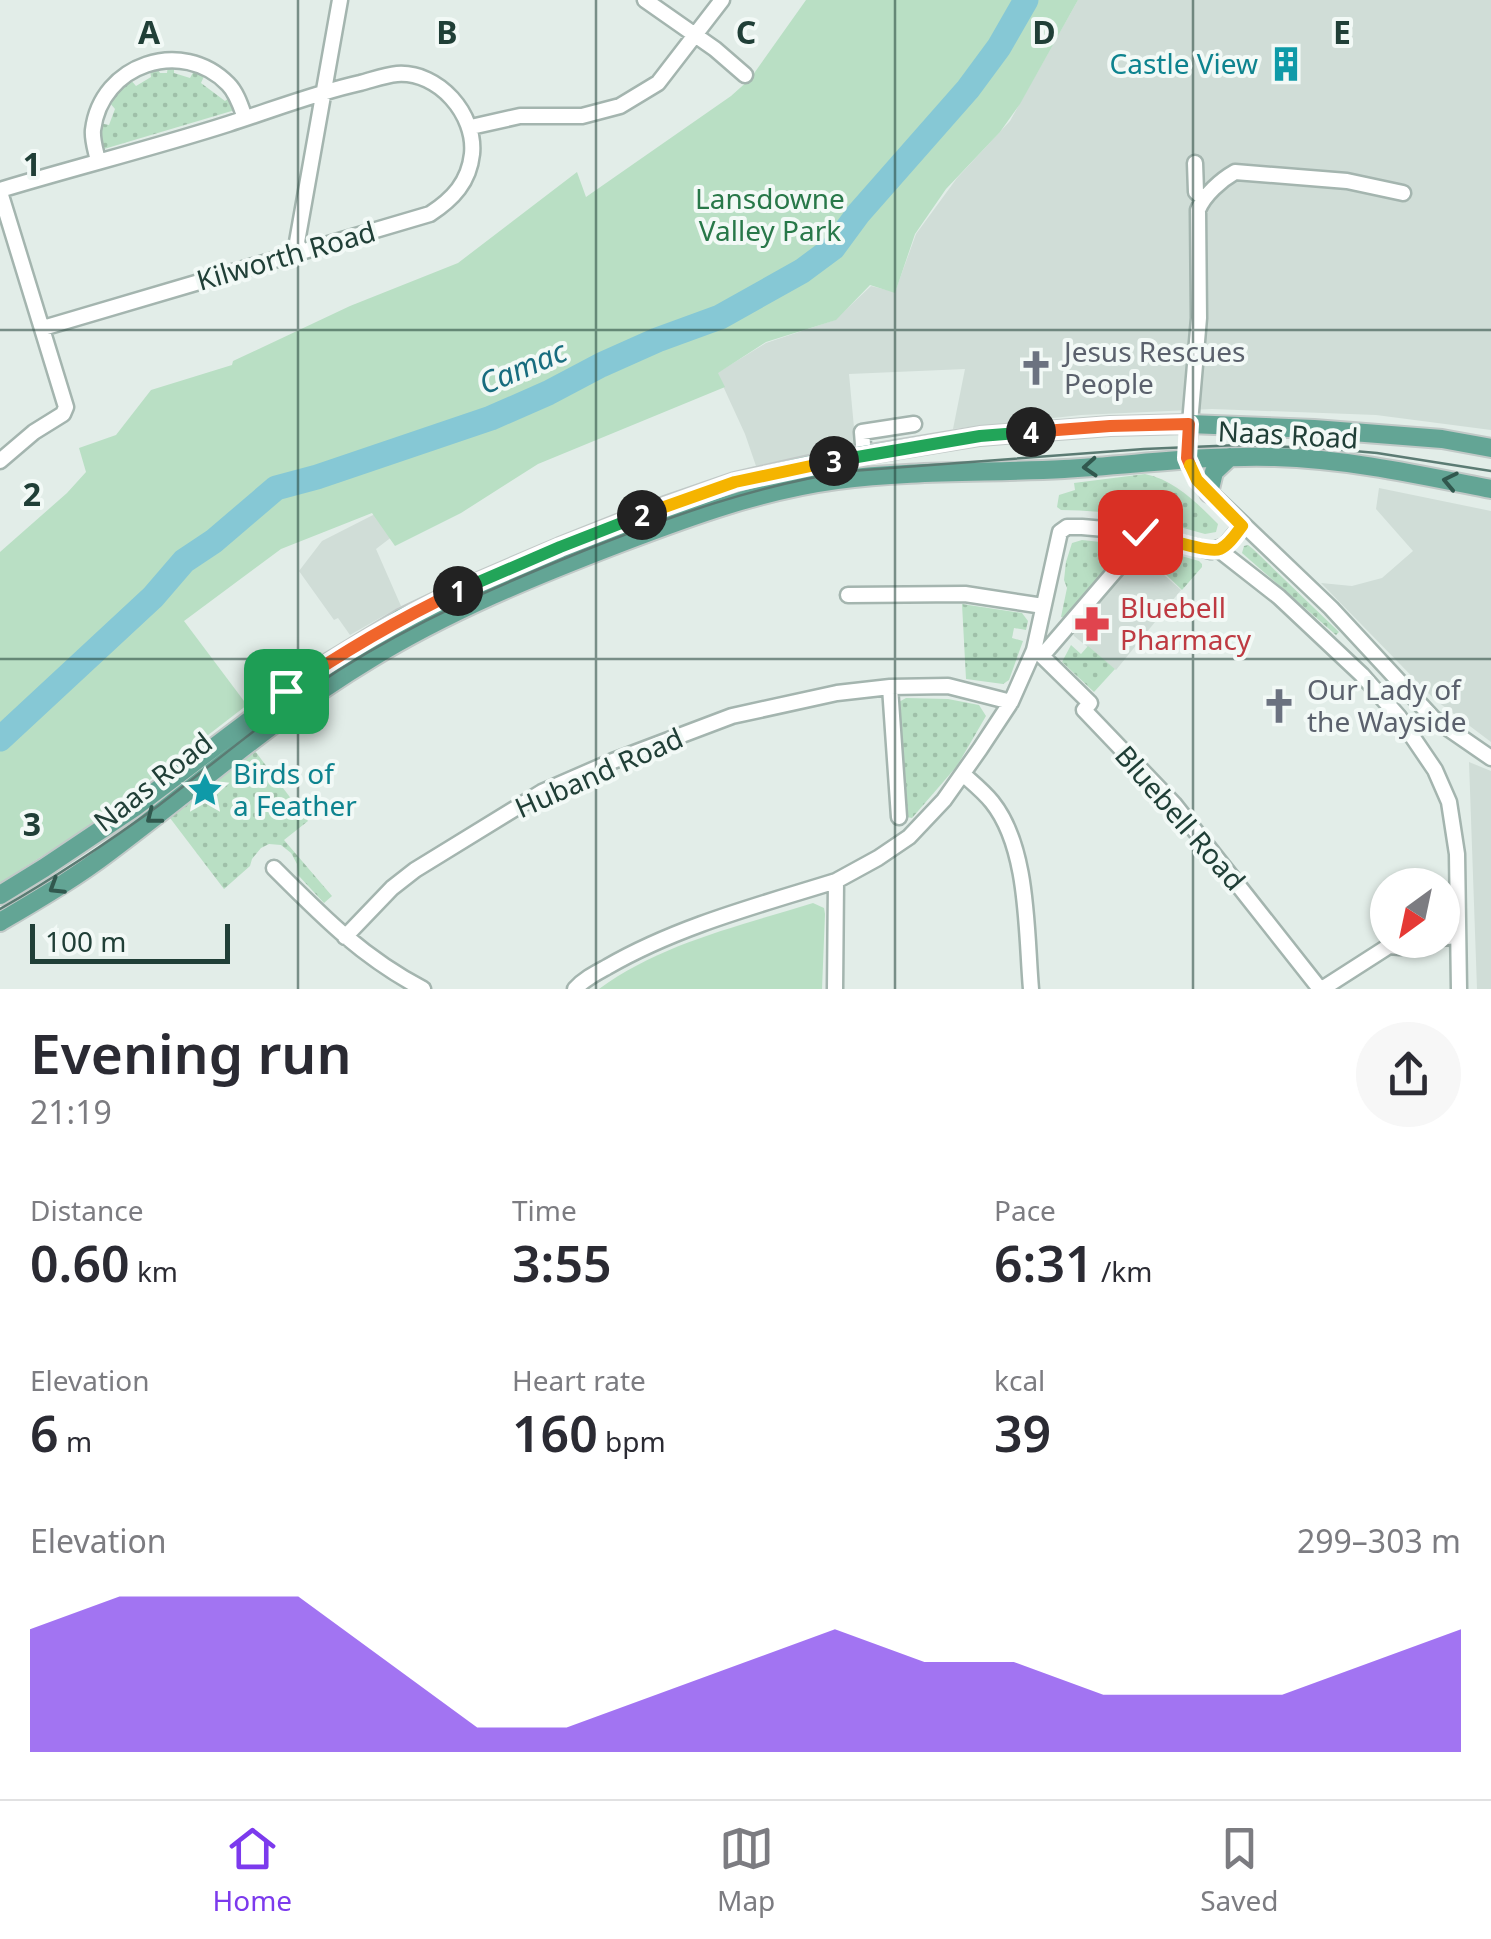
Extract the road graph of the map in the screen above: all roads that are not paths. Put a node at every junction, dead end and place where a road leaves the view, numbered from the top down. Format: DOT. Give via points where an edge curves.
graph roads {
  1 [pos="340,0"];
  2 [pos="645,0"];
  3 [pos="722,0"];
  4 [pos="696,36"];
  5 [pos="745,75"];
  6 [pos="323,93"];
  7 [pos="245,118"];
  8 [pos="471,128"];
  9 [pos="98,160"];
  10 [pos="1195,163"];
  11 [pos="0,191"];
  12 [pos="1402,193"];
  13 [pos="1204,199"];
  14 [pos="300,251"];
  15 [pos="43,328"];
  16 [pos="914,424"];
  17 [pos="1189,424"];
  18 [pos="1491,448"];
  19 [pos="864,457"];
  20 [pos="1230,457"];
  21 [pos="1187,458"];
  22 [pos="0,461"];
  23 [pos="1491,490"];
  24 [pos="1210,493"];
  25 [pos="1242,526"];
  26 [pos="1140,532"];
  27 [pos="1219,550"];
  28 [pos="848,595"];
  29 [pos="1043,606"];
  30 [pos="1355,635"];
  31 [pos="1338,650"];
  32 [pos="1038,653"];
  33 [pos="890,687"];
  34 [pos="1011,702"];
  35 [pos="1491,758"];
  36 [pos="964,775"];
  37 [pos="899,817"];
  38 [pos="274,868"];
  39 [pos="1456,868"];
  40 [pos="836,881"];
  41 [pos="0,894"];
  42 [pos="0,922"];
  43 [pos="345,937"];
  44 [pos="1370,958"];
  45 [pos="1454,958"];
  46 [pos="423,989"];
  47 [pos="576,989"];
  48 [pos="835,989"];
  49 [pos="1031,989"];
  50 [pos="1321,989"];
  51 [pos="1459,989"];
  1 -- 6 [label="street"];
  2 -- 4 [label="street"];
  3 -- 4 [label="street"];
  4 -- 5 [label="street"];
  4 -- 8 [label="street" via="658,83 620,106"];
  6 -- 7 [label="street"];
  6 -- 8 [label="street" via="409,75 441,89"];
  6 -- 14 [label="street"];
  7 -- 9 [label="street"];
  7 -- 9 [label="street" via="230,86 214,73 183,61 152,62 126,73 104,99 93,130"];
  8 -- 14 [label="street, Kilworth Road" via="467,174 442,206"];
  9 -- 11 [label="street"];
  10 -- 13 [label="street" via="1196,192"];
  11 -- 15 [label="street"];
  12 -- 13 [label="street" via="1347,181 1235,172"];
  13 -- 17 [label="street" via="1198,210 1199,318"];
  14 -- 15 [label="street, Kilworth Road"];
  15 -- 22 [label="street" via="66,407"];
  16 -- 19 [label="street" via="862,432"];
  17 -- 18 [label="main road, Naas Road" via="1442,439"];
  17 -- 19 [label="main road, Naas Road" via="980,436"];
  17 -- 21 [label="street"];
  19 -- 41 [label="main road, Naas Road" via="735,482 648,512 402,618 316,670 134,807"];
  20 -- 21 [label="main road, Naas Road"];
  23 -- 20 [label="main road, Naas Road, one-way" via="1320,460"];
  20 -- 24 [label="main road" via="1214,472"];
  21 -- 24 [label="street"];
  21 -- 42 [label="main road, Naas Road, one-way" via="842,479 743,500 596,552 436,622 342,676 104,856"];
  24 -- 25 [label="street"];
  25 -- 27 [label="street"];
  25 -- 30 [label="street"];
  26 -- 27 [label="street"];
  26 -- 29 [label="street" via="1060,532"];
  26 -- 32 [label="street" via="1130,554"];
  27 -- 31 [label="street"];
  28 -- 29 [label="street" via="965,594"];
  29 -- 32 [label="street"];
  30 -- 31 [label="street"];
  30 -- 35 [label="street" via="1433,718"];
  31 -- 39 [label="street" via="1399,717 1442,785"];
  32 -- 34 [label="street"];
  32 -- 50 [label="street, Bluebell Road" via="1090,703 1084,710 1174,804"];
  33 -- 34 [label="street, Huband Road" via="948,686"];
  33 -- 37 [label="street"];
  33 -- 43 [label="street, Huband Road" via="732,716 542,792 415,870"];
  34 -- 36 [label="street"];
  36 -- 40 [label="street" via="909,836"];
  36 -- 49 [label="street" via="992,801 1019,860"];
  38 -- 43 [label="street"];
  40 -- 47 [label="street" via="677,933"];
  40 -- 48 [label="street"];
  43 -- 46 [label="street"];
  44 -- 50 [label="street, Bluebell Road"];
  45 -- 51 [label="street"];
}
